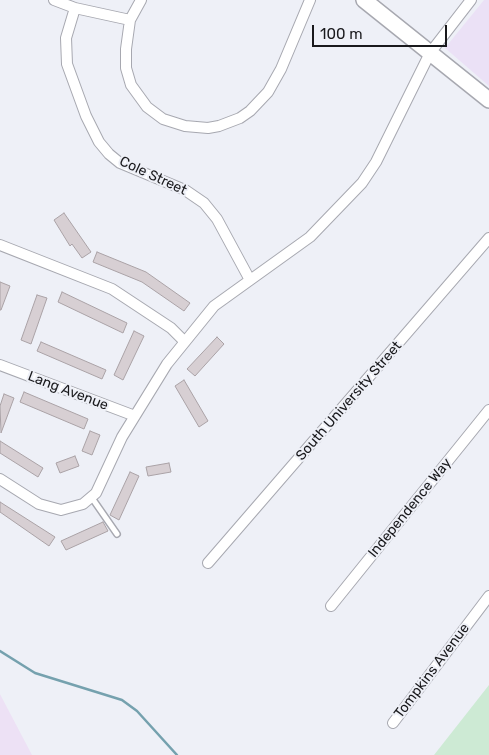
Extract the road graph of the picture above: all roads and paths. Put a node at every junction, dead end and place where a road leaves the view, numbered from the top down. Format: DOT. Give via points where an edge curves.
graph roads {
  1 [pos="54,0"];
  2 [pos="141,0"];
  3 [pos="310,0"];
  4 [pos="364,0"];
  5 [pos="471,0"];
  6 [pos="75,8"];
  7 [pos="130,20"];
  8 [pos="430,53"];
  9 [pos="489,100"];
  10 [pos="489,238"];
  11 [pos="0,245"];
  12 [pos="250,280"];
  13 [pos="185,342"];
  14 [pos="0,365"];
  15 [pos="489,410"];
  16 [pos="135,416"];
  17 [pos="0,479"];
  18 [pos="92,498"];
  19 [pos="118,534"];
  20 [pos="208,563"];
  21 [pos="489,596"];
  22 [pos="331,606"];
  23 [pos="393,723"];
  1 -- 6 [label="street"];
  2 -- 7 [label="street"];
  3 -- 7 [label="street" via="268,92 240,118 208,128 175,124 155,114 140,100 126,68"];
  4 -- 8 [label="main road"];
  5 -- 8 [label="street"];
  6 -- 7 [label="street"];
  6 -- 12 [label="street, Cole Street" via="66,38 67,64 99,142 120,163 185,190 204,203 217,219"];
  8 -- 9 [label="main road"];
  8 -- 12 [label="street" via="376,162 362,183 310,237"];
  10 -- 20 [label="street, South University Street"];
  11 -- 13 [label="street" via="112,289 171,328"];
  12 -- 13 [label="street" via="214,306"];
  13 -- 16 [label="street"];
  14 -- 16 [label="street, Lang Avenue"];
  15 -- 22 [label="street, Independence Way"];
  16 -- 18 [label="street"];
  17 -- 18 [label="street" via="47,508 72,508"];
  18 -- 19 [label="lane"];
  21 -- 23 [label="street, Tompkins Avenue"];
}
